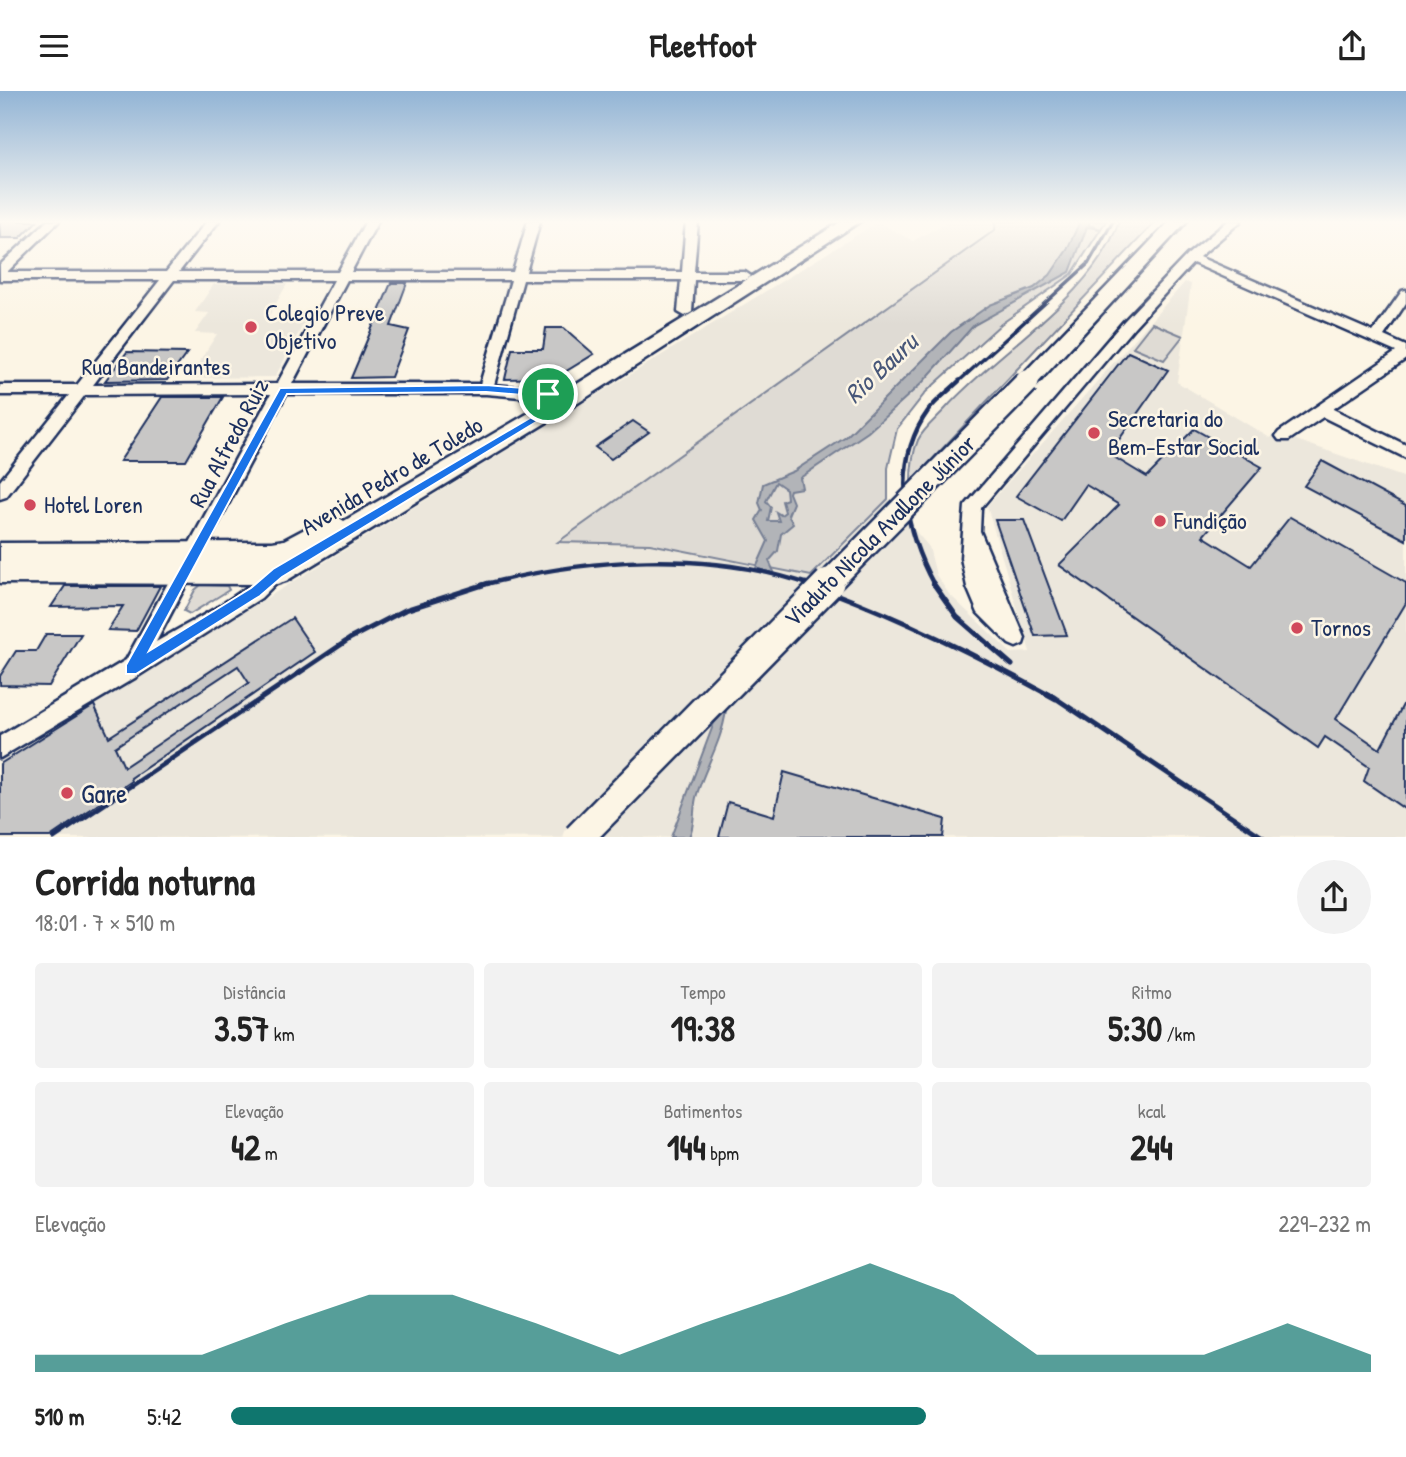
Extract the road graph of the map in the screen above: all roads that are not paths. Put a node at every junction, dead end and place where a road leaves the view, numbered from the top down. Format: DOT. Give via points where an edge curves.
graph roads {
  1 [pos="18,256"];
  2 [pos="185,256"];
  3 [pos="353,256"];
  4 [pos="524,256"];
  5 [pos="691,256"];
  6 [pos="787,256"];
  7 [pos="790,256"];
  8 [pos="1146,256"];
  9 [pos="1194,256"];
  10 [pos="1191,258"];
  11 [pos="774,265"];
  12 [pos="0,274"];
  13 [pos="169,276"];
  14 [pos="518,276"];
  15 [pos="690,276"];
  16 [pos="745,276"];
  17 [pos="341,277"];
  18 [pos="1405,297"];
  19 [pos="685,311"];
  20 [pos="1376,337"];
  21 [pos="1406,352"];
  22 [pos="486,389"];
  23 [pos="0,390"];
  24 [pos="81,390"];
  25 [pos="284,390"];
  26 [pos="554,400"];
  27 [pos="1322,410"];
  28 [pos="1284,436"];
  29 [pos="1406,452"];
  30 [pos="0,493"];
  31 [pos="970,527"];
  32 [pos="196,552"];
  33 [pos="0,553"];
  34 [pos="0,572"];
  35 [pos="277,573"];
  36 [pos="184,575"];
  37 [pos="131,670"];
  38 [pos="3,740"];
  39 [pos="579,837"];
  1 -- 12 [label="street"];
  2 -- 13 [label="street"];
  3 -- 17 [label="street, Rua Alfredo Ruiz"];
  4 -- 14 [label="street"];
  5 -- 15 [label="street"];
  6 -- 11 [label="main road, Avenida Pedro de Toledo"];
  7 -- 11 [label="main road, Avenida Pedro de Toledo"];
  8 -- 39 [label="main road, Viaduto Nicola Avallone Júnior, bridge"];
  9 -- 10 [label="street"];
  10 -- 20 [label="street"];
  10 -- 31 [label="street" via="973,506"];
  11 -- 16 [label="main road, Avenida Pedro de Toledo"];
  11 -- 26 [label="main road, Avenida Pedro de Toledo"];
  12 -- 13 [label="street"];
  13 -- 17 [label="street"];
  13 -- 24 [label="street"];
  14 -- 15 [label="street"];
  14 -- 17 [label="street"];
  14 -- 22 [label="street"];
  15 -- 16 [label="street"];
  15 -- 19 [label="street"];
  16 -- 19 [label="main road, Avenida Pedro de Toledo"];
  17 -- 25 [label="street, Rua Alfredo Ruiz"];
  18 -- 20 [label="street"];
  19 -- 26 [label="main road, Avenida Pedro de Toledo"];
  20 -- 21 [label="street"];
  21 -- 27 [label="street"];
  22 -- 25 [label="street, Rua Bandeirantes"];
  22 -- 26 [label="street, Rua Bandeirantes"];
  23 -- 24 [label="street, Rua Bandeirantes"];
  24 -- 25 [label="street, Rua Bandeirantes"];
  24 -- 30 [label="street"];
  25 -- 32 [label="street, Rua Alfredo Ruiz"];
  26 -- 32 [label="main road, Avenida Pedro de Toledo" via="289,549"];
  26 -- 35 [label="main road, Avenida Pedro de Toledo"];
  27 -- 28 [label="street"];
  27 -- 29 [label="street"];
  31 -- 31 [label="street" via="975,587 984,607 1016,638"];
  32 -- 33 [label="main road"];
  32 -- 36 [label="street, Rua Alfredo Ruiz"];
  34 -- 36 [label="main road"];
  35 -- 36 [label="main road"];
  35 -- 37 [label="street" via="255,592"];
  36 -- 37 [label="street, Rua Alfredo Ruiz"];
  37 -- 38 [label="street"];
}
